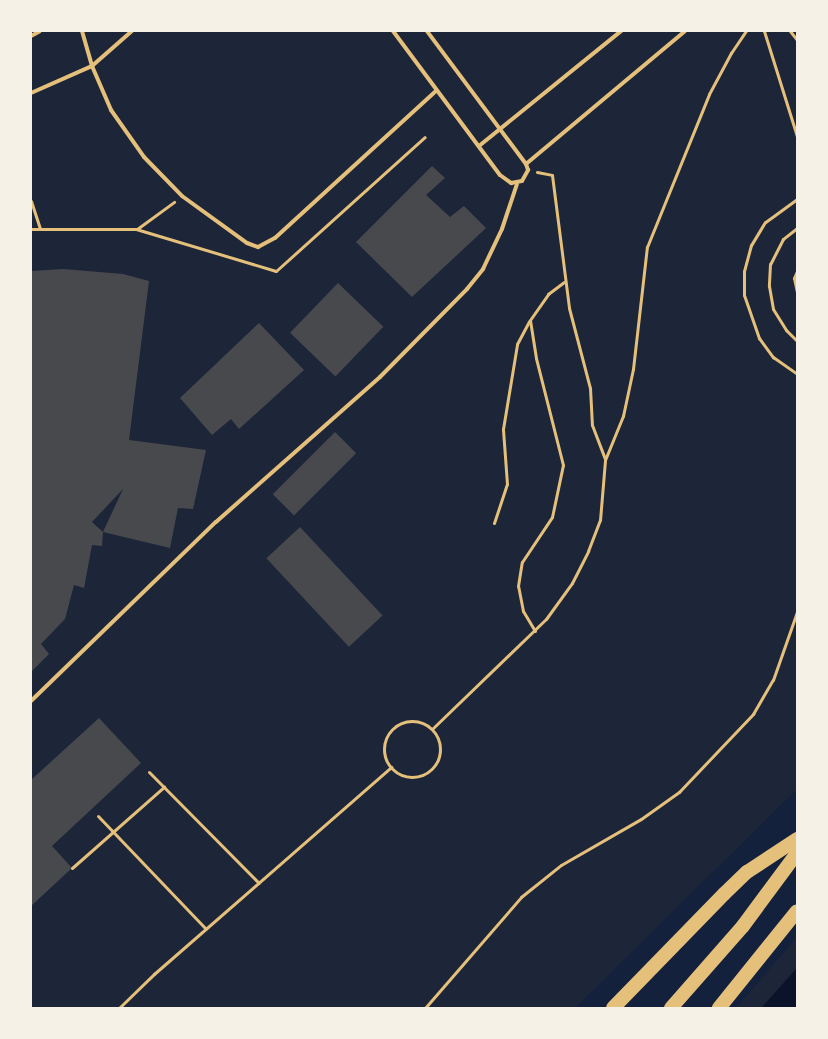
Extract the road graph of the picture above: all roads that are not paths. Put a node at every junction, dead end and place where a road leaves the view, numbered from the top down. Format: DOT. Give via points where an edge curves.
graph roads {
  1 [pos="40,31"];
  2 [pos="82,31"];
  3 [pos="132,31"];
  4 [pos="393,31"];
  5 [pos="427,31"];
  6 [pos="621,31"];
  7 [pos="685,31"];
  8 [pos="31,36"];
  9 [pos="92,66"];
  10 [pos="437,90"];
  11 [pos="31,93"];
  12 [pos="500,130"];
  13 [pos="479,146"];
  14 [pos="526,164"];
  15 [pos="517,184"];
  16 [pos="31,700"];
  17 [pos="797,839"];
  18 [pos="797,853"];
  19 [pos="797,911"];
  20 [pos="613,1008"];
  21 [pos="671,1008"];
  22 [pos="719,1008"];
  1 -- 8 [label="lane"];
  2 -- 9 [label="lane"];
  3 -- 9 [label="lane"];
  4 -- 10 [label="lane"];
  5 -- 12 [label="lane"];
  6 -- 12 [label="lane"];
  7 -- 14 [label="lane"];
  9 -- 10 [label="lane" via="111,110 144,157 182,196 247,243 258,246 266,244"];
  9 -- 11 [label="lane"];
  10 -- 13 [label="lane"];
  12 -- 13 [label="lane"];
  12 -- 14 [label="lane"];
  13 -- 15 [label="lane" via="505,181"];
  14 -- 15 [label="lane" via="528,170"];
  15 -- 16 [label="lane" via="502,229 483,269 461,296 380,377 216,522"];
  17 -- 20 [label="highway" via="747,872"];
  18 -- 21 [label="highway" via="743,926"];
  19 -- 22 [label="highway"];
}
